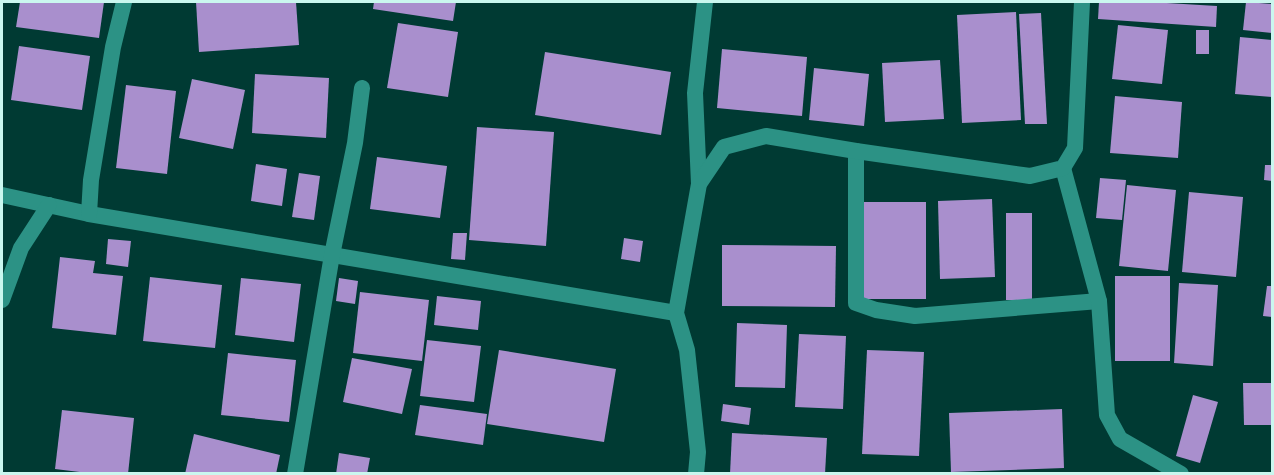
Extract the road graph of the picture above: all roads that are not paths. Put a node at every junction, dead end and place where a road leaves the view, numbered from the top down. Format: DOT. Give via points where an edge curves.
graph roads {
  1 [pos="124,2"];
  2 [pos="705,2"];
  3 [pos="1082,2"];
  4 [pos="362,88"];
  5 [pos="856,151"];
  6 [pos="1063,168"];
  7 [pos="699,184"];
  8 [pos="2,195"];
  9 [pos="49,205"];
  10 [pos="89,214"];
  11 [pos="332,255"];
  12 [pos="2,300"];
  13 [pos="1099,301"];
  14 [pos="676,313"];
  15 [pos="295,474"];
  16 [pos="696,474"];
  17 [pos="1181,474"];
  1 -- 10 [label="street" via="91,180"];
  2 -- 7 [label="street" via="695,93"];
  3 -- 6 [label="street" via="1075,148"];
  4 -- 11 [label="street"];
  5 -- 6 [label="street" via="1030,176"];
  5 -- 7 [label="street" via="766,136 724,147"];
  5 -- 13 [label="street" via="856,303 915,316"];
  6 -- 13 [label="street"];
  7 -- 14 [label="street"];
  8 -- 9 [label="street"];
  9 -- 10 [label="street"];
  9 -- 12 [label="street" via="21,248"];
  10 -- 11 [label="street"];
  11 -- 14 [label="street"];
  11 -- 15 [label="street"];
  13 -- 17 [label="street" via="1107,415 1120,439"];
  14 -- 16 [label="street" via="687,350 698,452"];
}
